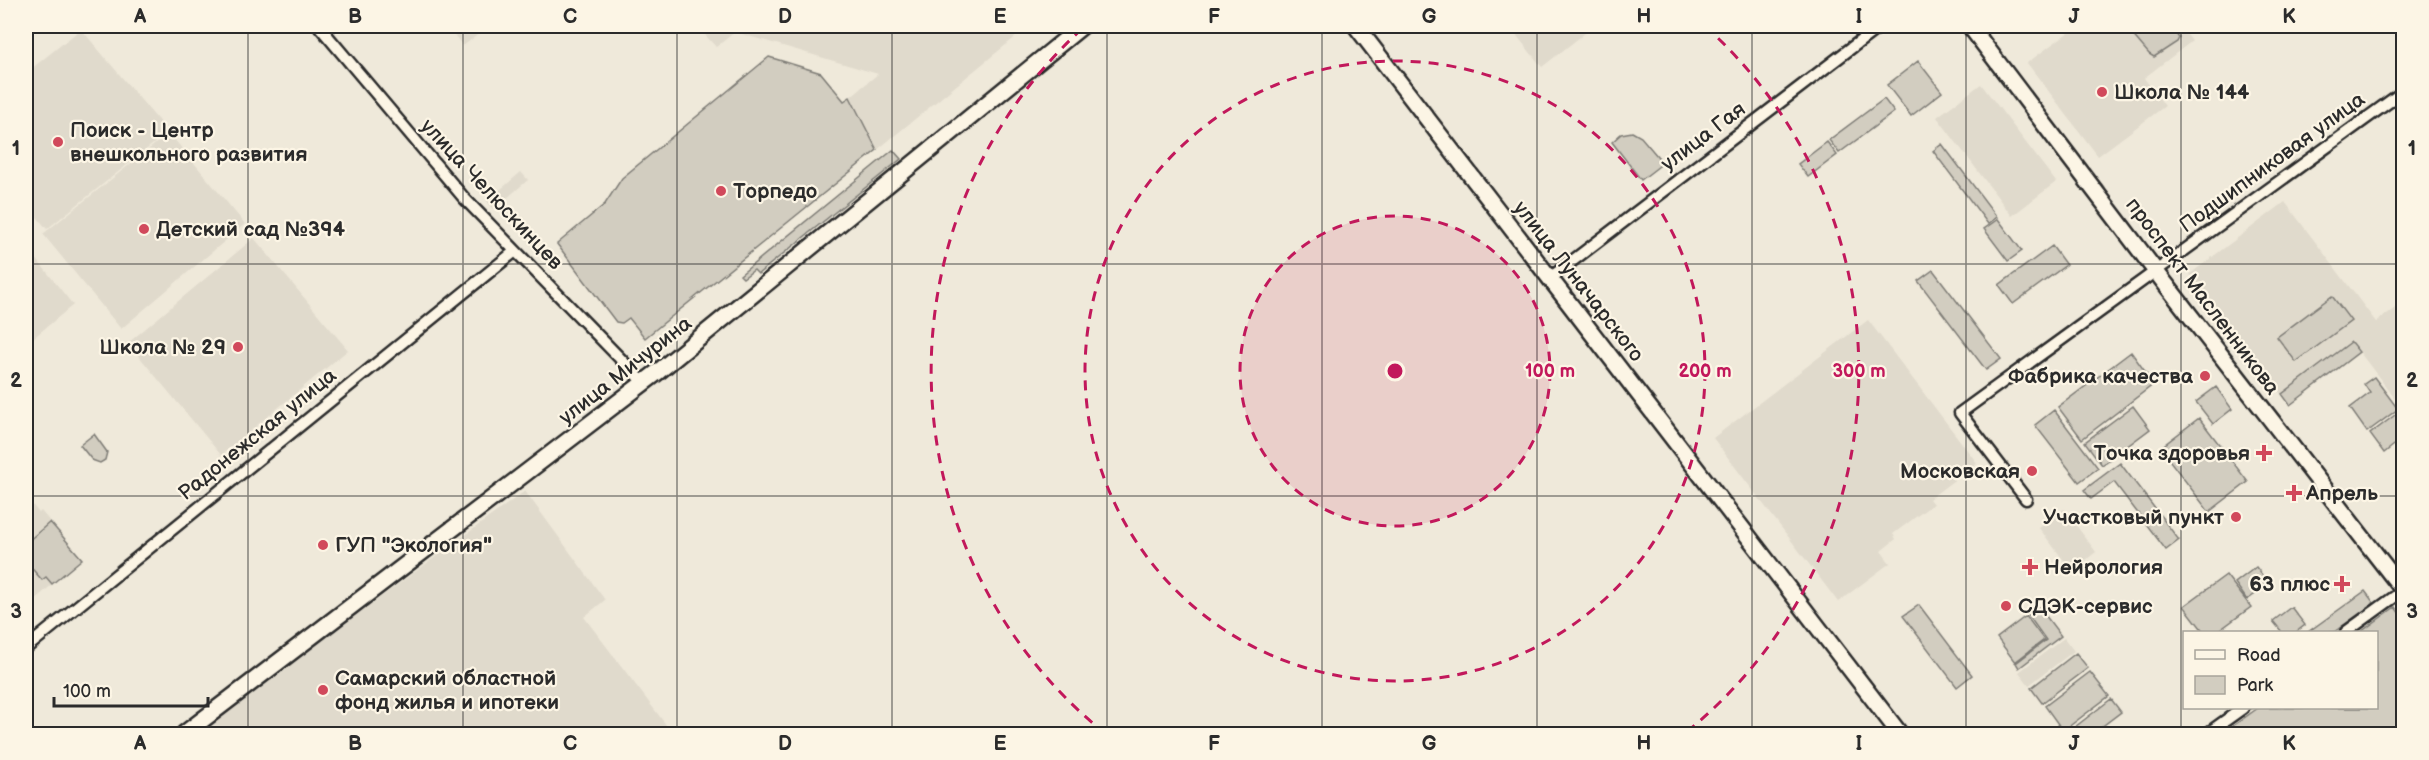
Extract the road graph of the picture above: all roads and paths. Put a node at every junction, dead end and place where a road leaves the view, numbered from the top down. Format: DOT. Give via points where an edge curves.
graph roads {
  1 [pos="319,26"];
  2 [pos="1082,26"];
  3 [pos="1356,26"];
  4 [pos="1880,26"];
  5 [pos="1970,26"];
  6 [pos="2403,91"];
  7 [pos="514,252"];
  8 [pos="2155,270"];
  9 [pos="1550,278"];
  10 [pos="644,383"];
  11 [pos="2026,499"];
  12 [pos="2403,590"];
  13 [pos="2349,631"];
  14 [pos="26,648"];
  15 [pos="2242,709"];
  16 [pos="2208,733"];
  17 [pos="184,735"];
  18 [pos="1900,735"];
  1 -- 7 [label="street, улица Челюскинцев"];
  2 -- 10 [label="main road, улица Мичурина"];
  3 -- 9 [label="main road, улица Луначарского"];
  4 -- 9 [label="street, улица Гая"];
  5 -- 8 [label="main road, проспект Масленникова"];
  6 -- 8 [label="street, Подшипниковая улица"];
  7 -- 10 [label="street, улица Челюскинцев"];
  7 -- 14 [label="street, Радонежская улица"];
  8 -- 11 [label="street, Подшипниковая улица" via="1960,413"];
  8 -- 12 [label="main road, проспект Масленникова"];
  9 -- 18 [label="main road, улица Луначарского"];
  10 -- 17 [label="main road, улица Мичурина"];
  12 -- 13 [label="street"];
  15 -- 16 [label="street"];
}
